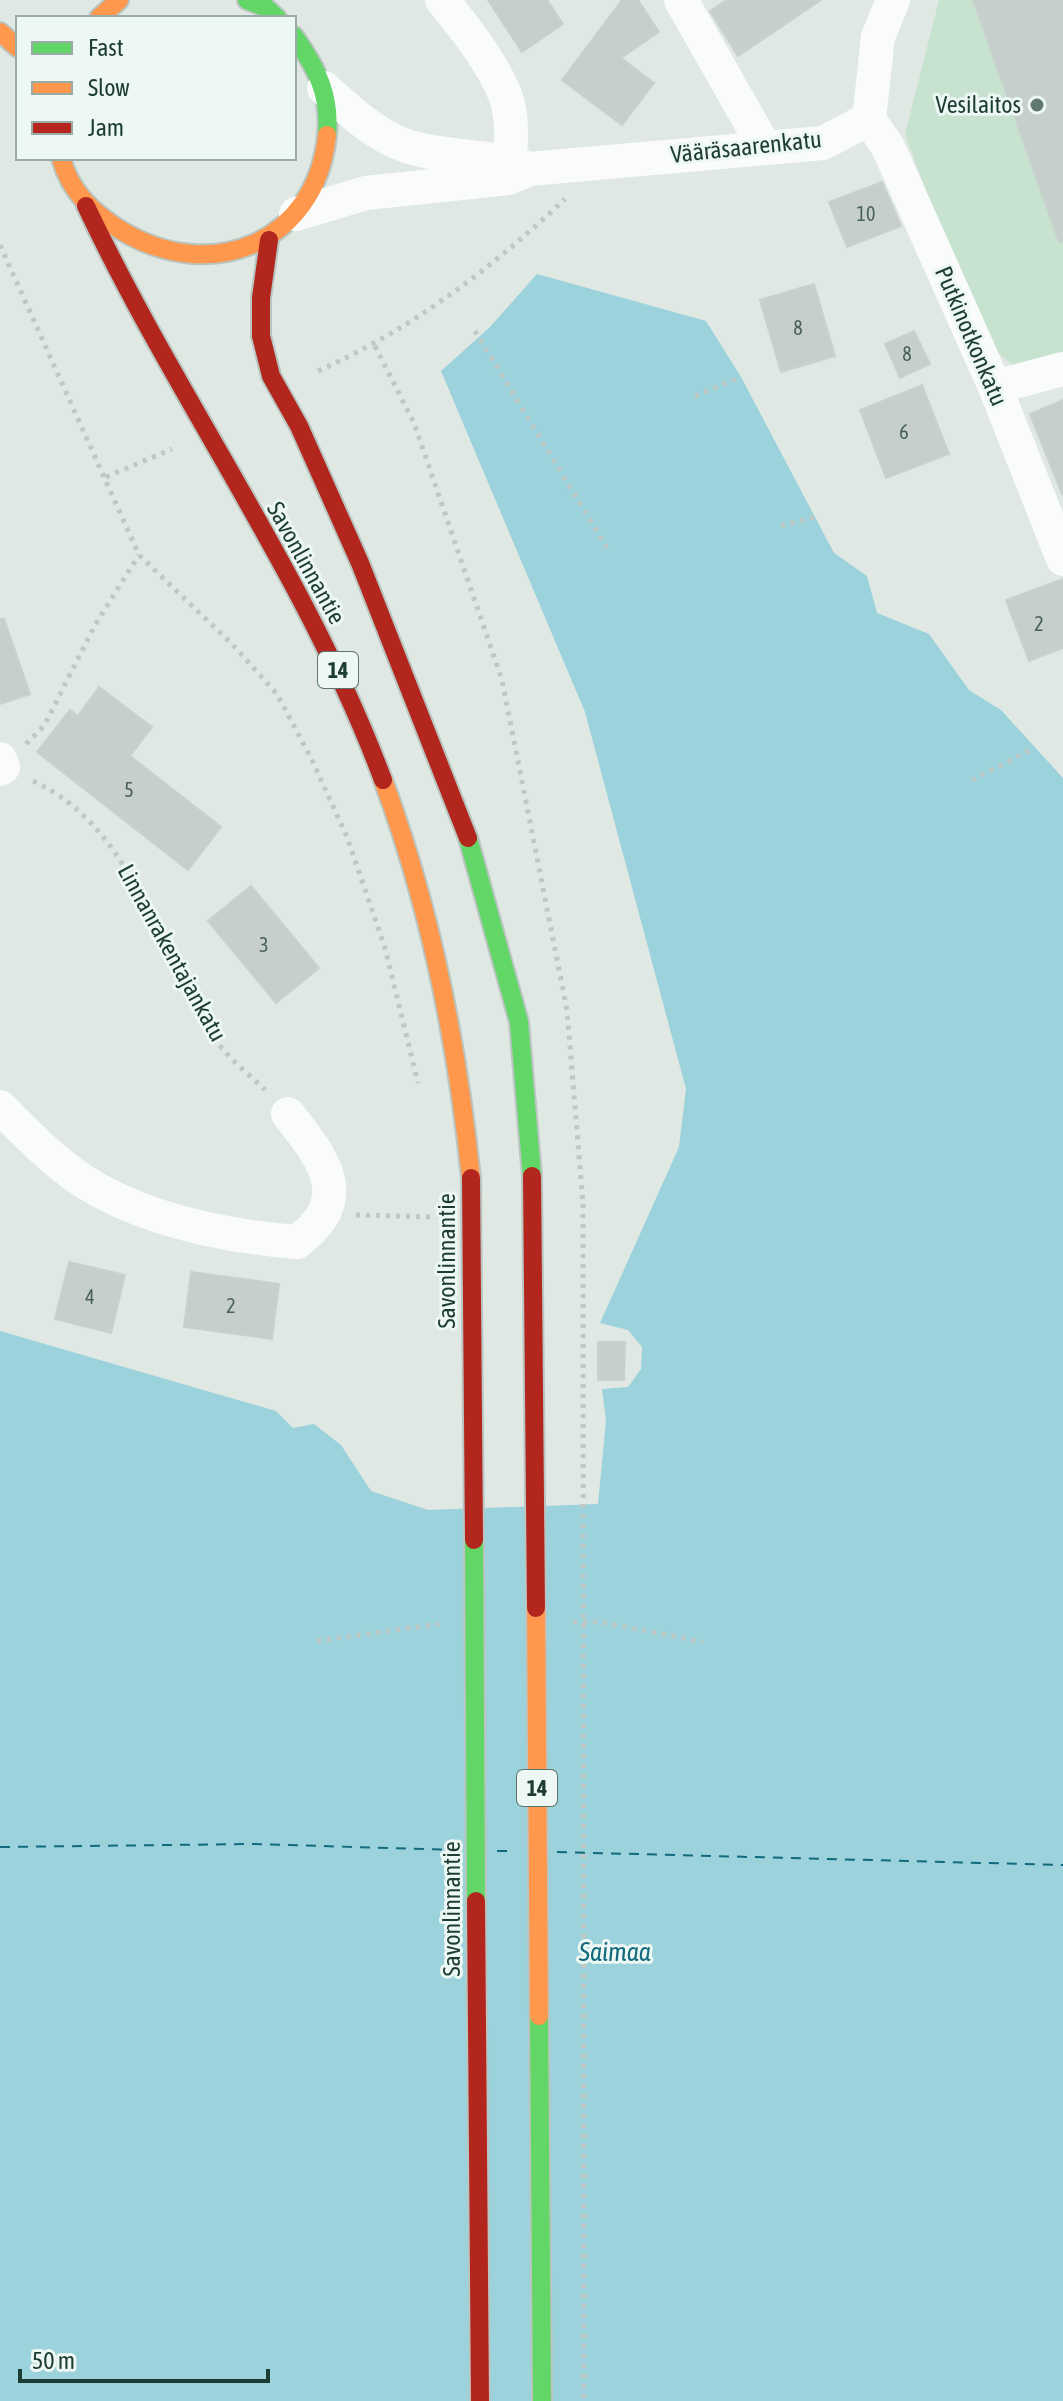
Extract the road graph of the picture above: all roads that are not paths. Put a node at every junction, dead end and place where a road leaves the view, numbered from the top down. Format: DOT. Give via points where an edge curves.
graph roads {
  1 [pos="119,0"];
  2 [pos="247,0"];
  3 [pos="442,0"];
  4 [pos="681,0"];
  5 [pos="893,0"];
  6 [pos="268,8"];
  7 [pos="101,16"];
  8 [pos="0,32"];
  9 [pos="296,39"];
  10 [pos="16,46"];
  11 [pos="324,88"];
  12 [pos="869,119"];
  13 [pos="765,148"];
  14 [pos="62,160"];
  15 [pos="523,169"];
  16 [pos="86,206"];
  17 [pos="296,214"];
  18 [pos="269,240"];
  19 [pos="1063,369"];
  20 [pos="995,387"];
  21 [pos="1063,559"];
  22 [pos="0,1107"];
  23 [pos="288,1114"];
  24 [pos="480,2401"];
  25 [pos="542,2401"];
  1 -- 7 [label="main road"];
  2 -- 6 [label="main road"];
  3 -- 15 [label="street" via="506,97"];
  4 -- 13 [label="street"];
  5 -- 12 [label="street" via="878,37"];
  8 -- 10 [label="main road"];
  9 -- 11 [label="main road, 14"];
  11 -- 15 [label="street" via="390,139 420,150"];
  11 -- 17 [label="main road, 14" via="326,148"];
  12 -- 13 [label="street, Vääräsaarenkatu" via="823,143"];
  12 -- 20 [label="street, Putkinotkonkatu" via="888,147"];
  13 -- 15 [label="street, Vääräsaarenkatu"];
  14 -- 16 [label="main road, 14"];
  15 -- 17 [label="street, Vääräsaarenkatu" via="366,193"];
  16 -- 18 [label="main road, 14" via="148,245 186,256 219,257"];
  16 -- 24 [label="main road, Savonlinnantie / 14, bridge" via="121,285 344,680 388,791 431,934 451,1027 471,1178"];
  17 -- 18 [label="main road, 14"];
  18 -- 25 [label="main road, Savonlinnantie / 14, bridge" via="261,336 271,376 360,563 477,860 519,1022 532,1176"];
  19 -- 20 [label="street"];
  20 -- 21 [label="street, Putkinotkonkatu"];
  22 -- 23 [label="street" via="83,1181 154,1214 215,1232 297,1242 323,1214 332,1185 323,1159"];
}
